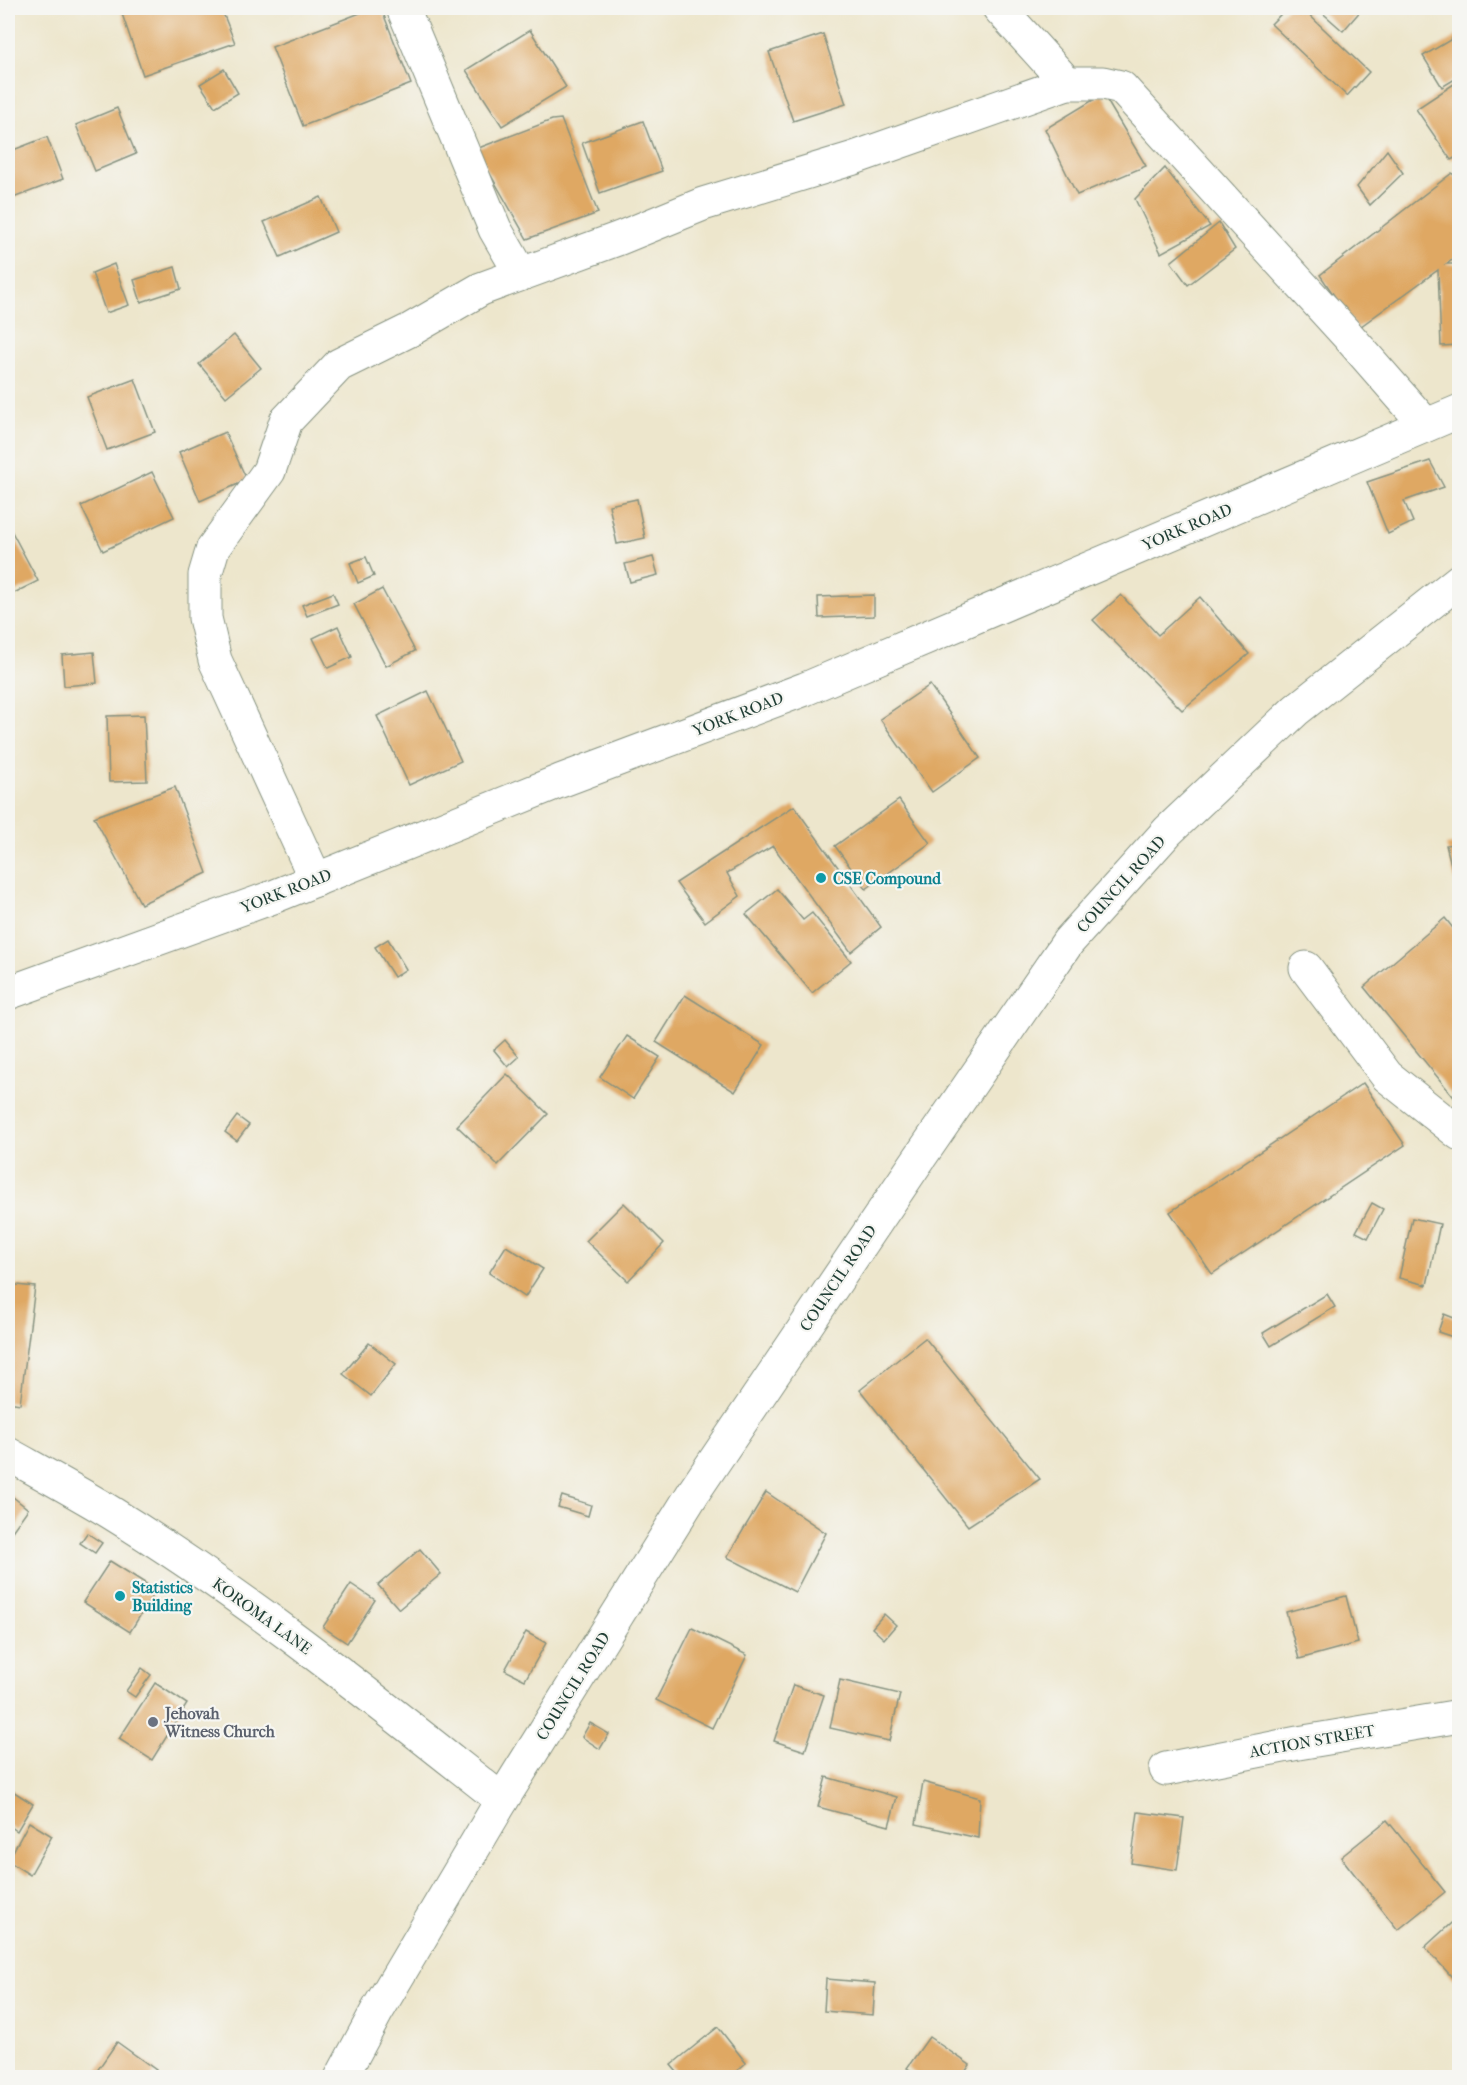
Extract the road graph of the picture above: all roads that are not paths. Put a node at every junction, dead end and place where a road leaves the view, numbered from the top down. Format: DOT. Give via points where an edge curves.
graph roads {
  1 [pos="403,8"];
  2 [pos="999,8"];
  3 [pos="1067,83"];
  4 [pos="521,274"];
  5 [pos="1460,411"];
  6 [pos="1426,425"];
  7 [pos="1460,580"];
  8 [pos="316,880"];
  9 [pos="1305,968"];
  10 [pos="8,993"];
  11 [pos="1460,1134"];
  12 [pos="8,1454"];
  13 [pos="1460,1716"];
  14 [pos="1166,1769"];
  15 [pos="502,1800"];
  16 [pos="341,2078"];
  1 -- 4 [label="street" via="495,229"];
  2 -- 3 [label="street"];
  3 -- 4 [label="street" via="854,158 703,204"];
  3 -- 6 [label="street" via="1121,87"];
  4 -- 8 [label="street" via="481,289 339,365 286,421 268,471 213,548 205,574 205,618 215,660"];
  5 -- 6 [label="street, YORK ROAD"];
  6 -- 8 [label="street, YORK ROAD" via="805,689 560,781"];
  7 -- 15 [label="street, COUNCIL ROAD" via="1296,710 1168,831 1068,942 695,1490"];
  8 -- 10 [label="street, YORK ROAD"];
  9 -- 11 [label="street" via="1388,1076"];
  12 -- 15 [label="street, KOROMA LANE" via="110,1512 241,1600 353,1682"];
  13 -- 14 [label="street, ACTION STREET"];
  15 -- 16 [label="street, COUNCIL ROAD"];
}
